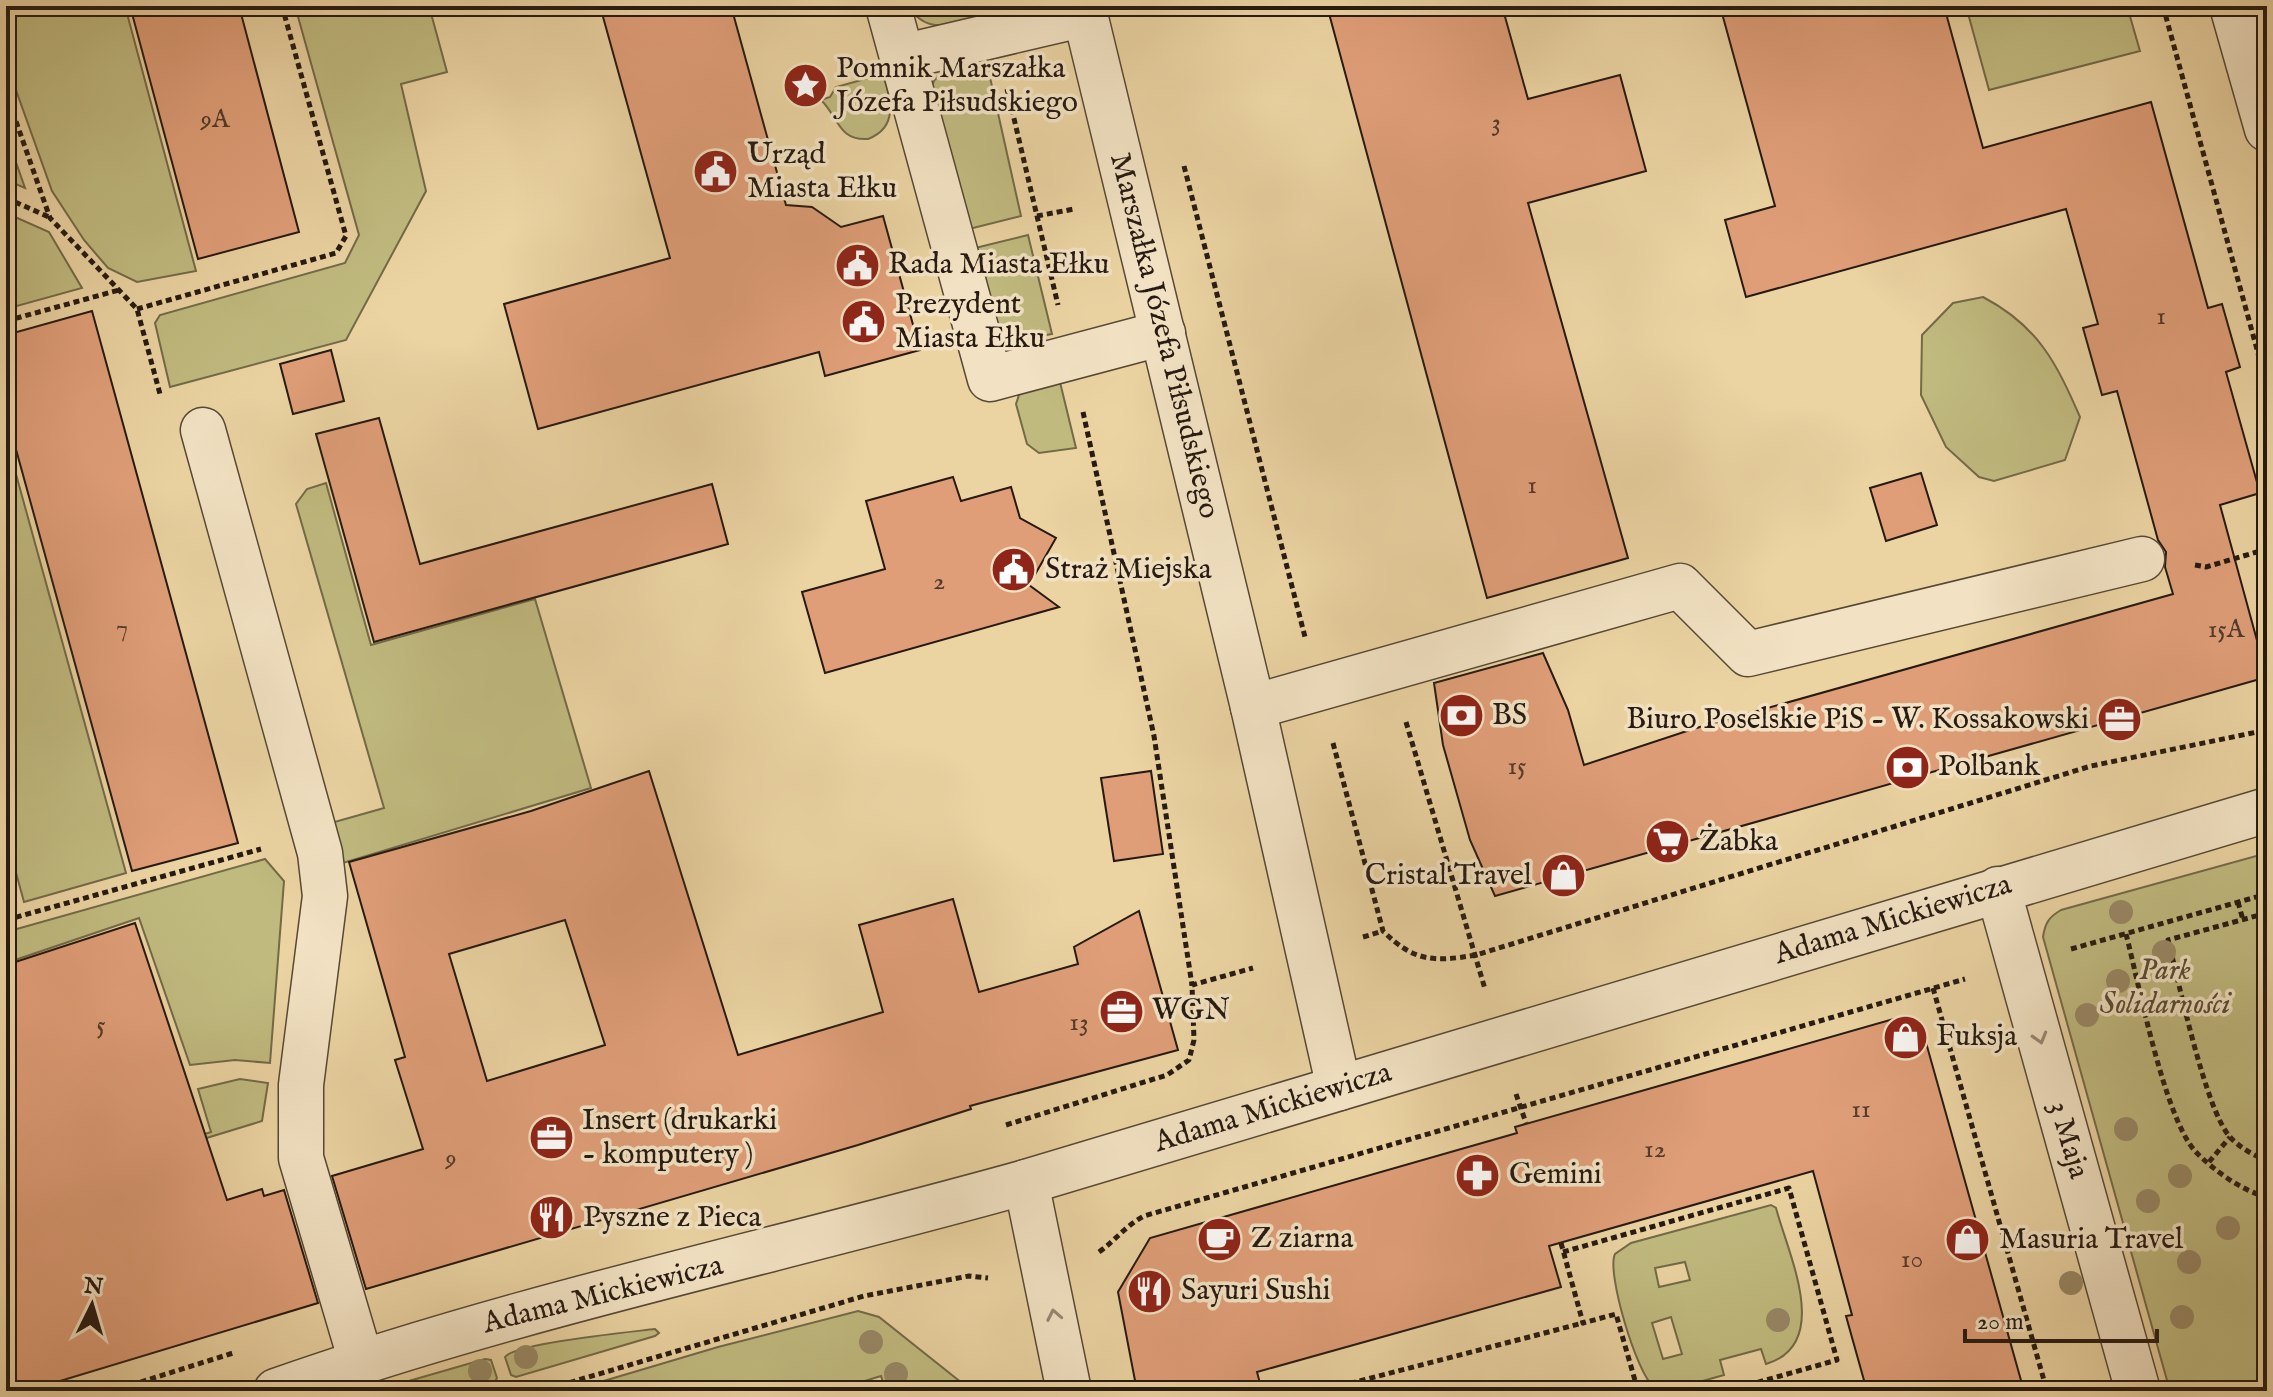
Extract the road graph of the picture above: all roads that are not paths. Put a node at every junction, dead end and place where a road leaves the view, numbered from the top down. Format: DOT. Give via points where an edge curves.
graph roads {
  1 [pos="888,6"];
  2 [pos="2232,6"];
  3 [pos="1084,10"];
  4 [pos="902,57"];
  5 [pos="2267,129"];
  6 [pos="1163,333"];
  7 [pos="203,430"];
  8 [pos="2142,559"];
  9 [pos="1253,707"];
  10 [pos="2267,810"];
  11 [pos="1998,889"];
  12 [pos="1339,1088"];
  13 [pos="1026,1182"];
  14 [pos="361,1361"];
  15 [pos="276,1391"];
  16 [pos="1069,1391"];
  17 [pos="2138,1391"];
  1 -- 4 [label="street"];
  2 -- 5 [label="street"];
  3 -- 4 [label="street"];
  3 -- 6 [label="street, Marszałka Józefa Piłsudskiego"];
  4 -- 6 [label="street" via="990,379"];
  6 -- 9 [label="street, Marszałka Józefa Piłsudskiego"];
  7 -- 14 [label="street" via="320,853 325,896 301,1085 301,1158"];
  8 -- 9 [label="street" via="1748,654 1680,586"];
  9 -- 12 [label="street, Marszałka Józefa Piłsudskiego"];
  10 -- 11 [label="street, Adama Mickiewicza"];
  11 -- 12 [label="street, Adama Mickiewicza"];
  11 -- 17 [label="street, 3 Maja, one-way"];
  12 -- 13 [label="street, Adama Mickiewicza"];
  13 -- 14 [label="street, Adama Mickiewicza"];
  16 -- 13 [label="street, one-way"];
  14 -- 15 [label="street, Adama Mickiewicza"];
}
